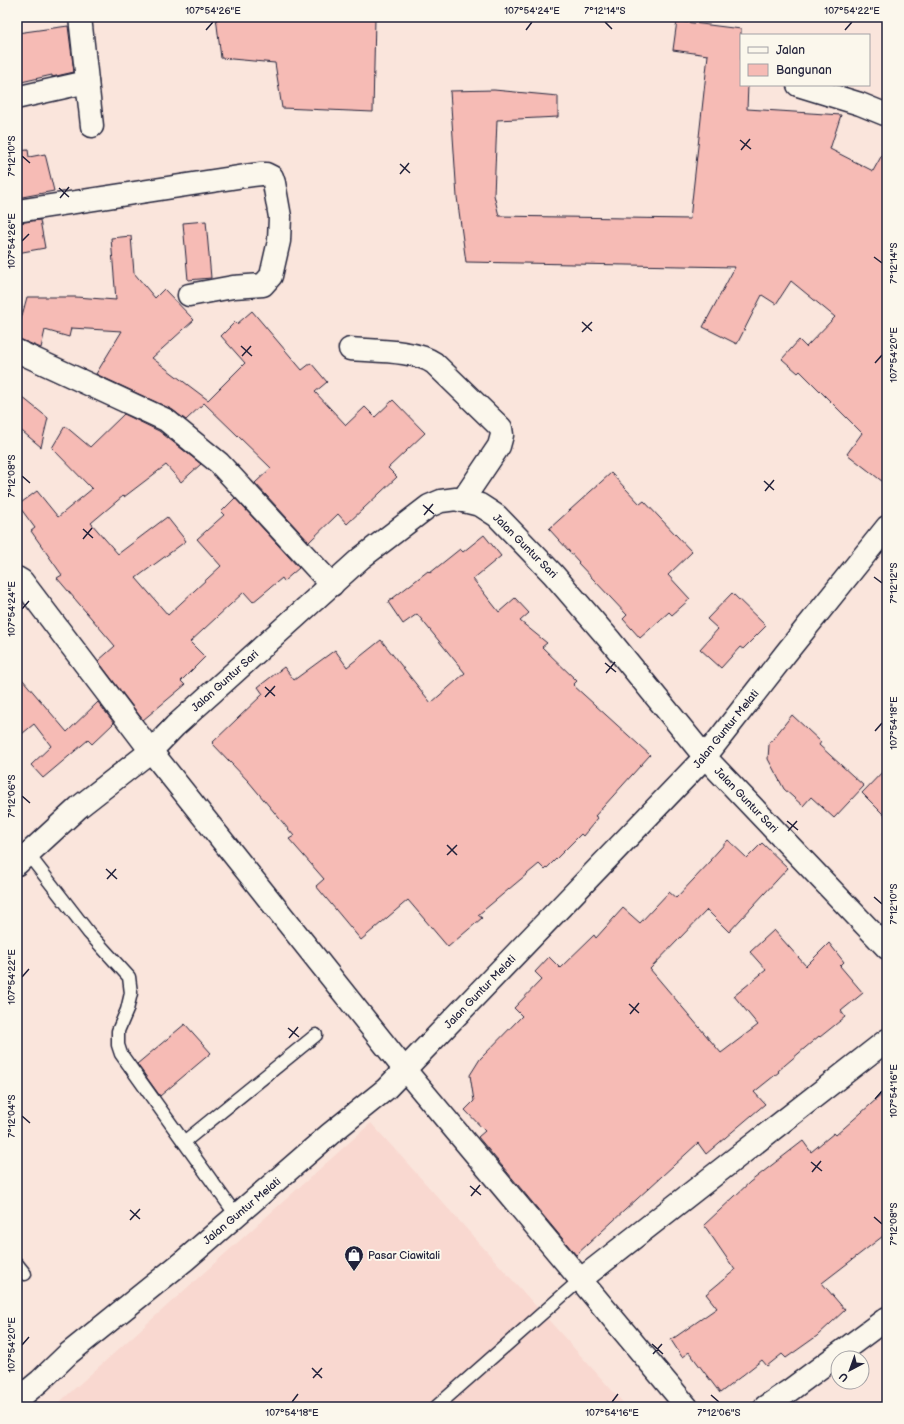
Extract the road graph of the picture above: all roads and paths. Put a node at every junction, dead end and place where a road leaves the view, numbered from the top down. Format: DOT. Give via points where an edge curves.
graph roads {
  1 [pos="80,17"];
  2 [pos="87,82"];
  3 [pos="801,86"];
  4 [pos="20,98"];
  5 [pos="887,115"];
  6 [pos="92,126"];
  7 [pos="17,211"];
  8 [pos="188,295"];
  9 [pos="350,349"];
  10 [pos="17,351"];
  11 [pos="462,501"];
  12 [pos="887,528"];
  13 [pos="17,578"];
  14 [pos="332,585"];
  15 [pos="151,751"];
  16 [pos="705,757"];
  17 [pos="23,859"];
  18 [pos="887,948"];
  19 [pos="316,1035"];
  20 [pos="887,1040"];
  21 [pos="405,1070"];
  22 [pos="184,1142"];
  23 [pos="236,1215"];
  24 [pos="580,1280"];
  25 [pos="887,1318"];
  26 [pos="17,1400"];
  27 [pos="436,1407"];
  28 [pos="687,1407"];
  29 [pos="765,1407"];
  1 -- 2 [label="street"];
  2 -- 4 [label="street"];
  2 -- 6 [label="street"];
  3 -- 5 [label="street"];
  7 -- 8 [label="street" via="245,176 266,174 272,177 280,217 279,241 271,276 263,285"];
  9 -- 11 [label="street" via="427,358 501,428 499,446"];
  10 -- 14 [label="street" via="166,420 219,463"];
  11 -- 14 [label="street, Jalan Guntur Sari" via="441,501 429,506 361,558"];
  11 -- 16 [label="street, Jalan Guntur Sari" via="480,505 497,516 554,574"];
  12 -- 16 [label="street, Jalan Guntur Melati"];
  13 -- 15 [label="street" via="45,610"];
  14 -- 15 [label="street, Jalan Guntur Sari" via="186,716"];
  15 -- 17 [label="street, Jalan Guntur Sari" via="79,807"];
  15 -- 21 [label="street"];
  16 -- 18 [label="street, Jalan Guntur Sari"];
  16 -- 21 [label="street, Jalan Guntur Melati"];
  17 -- 22 [label="lane" via="129,977 131,993 118,1031 118,1045 121,1054"];
  19 -- 22 [label="lane"];
  20 -- 24 [label="street"];
  21 -- 23 [label="street, Jalan Guntur Melati" via="386,1089"];
  21 -- 24 [label="street"];
  22 -- 23 [label="lane"];
  23 -- 26 [label="street, Jalan Guntur Melati" via="185,1260 68,1354"];
  24 -- 27 [label="lane"];
  24 -- 28 [label="street"];
  25 -- 29 [label="street" via="789,1392"];
}
